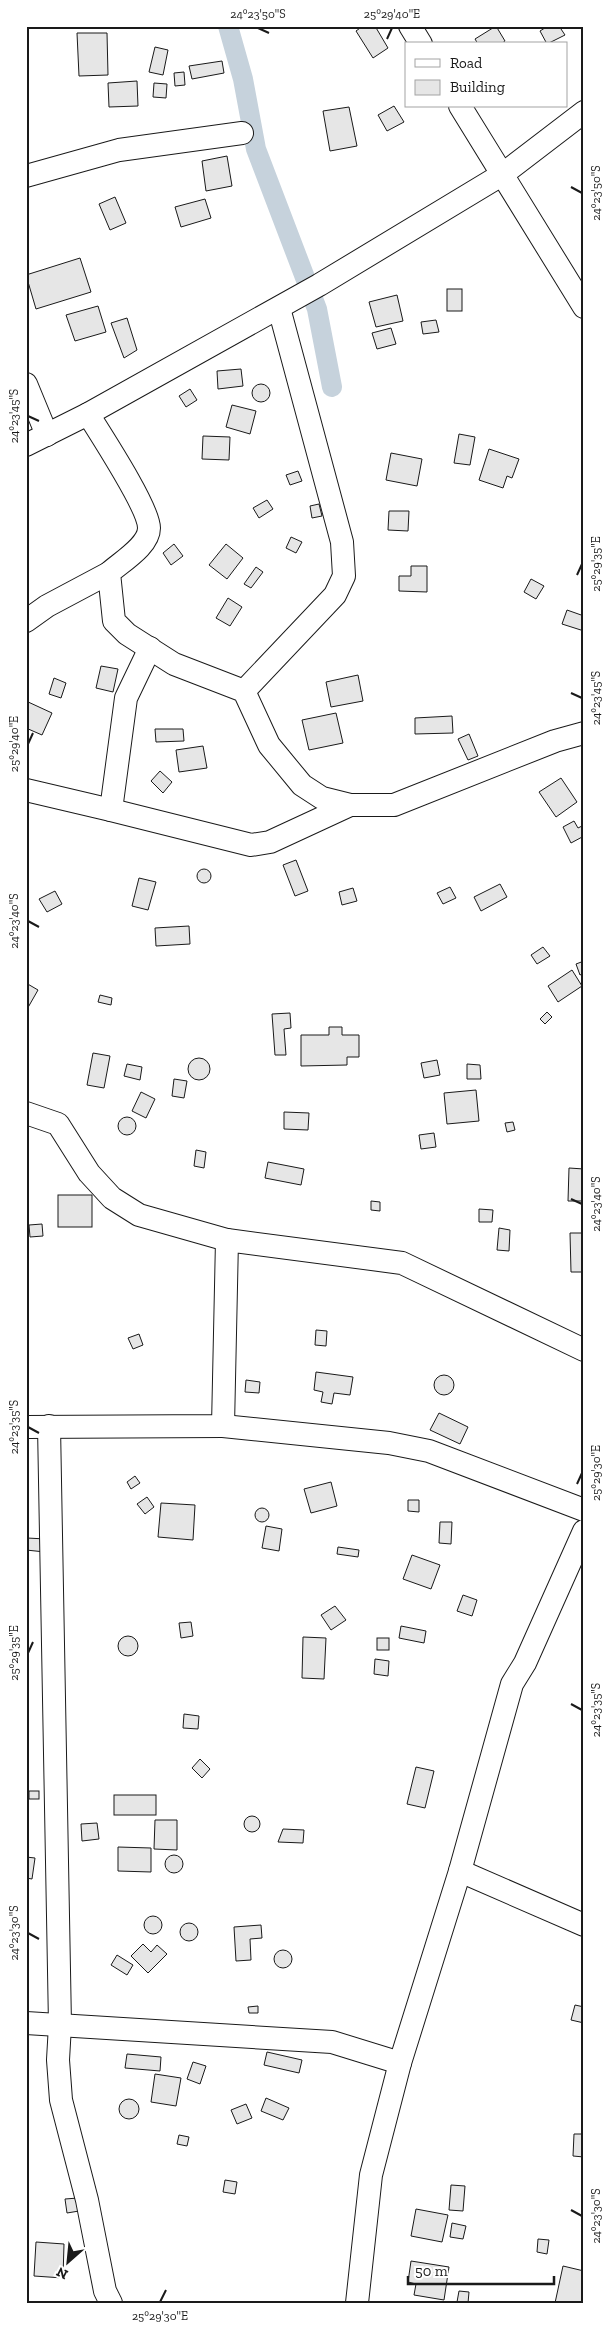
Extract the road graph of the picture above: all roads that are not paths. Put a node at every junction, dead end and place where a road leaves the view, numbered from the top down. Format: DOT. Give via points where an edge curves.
graph roads {
  1 [pos="410,26"];
  2 [pos="420,42"];
  3 [pos="461,108"];
  4 [pos="584,112"];
  5 [pos="242,133"];
  6 [pos="503,174"];
  7 [pos="26,176"];
  8 [pos="584,307"];
  9 [pos="279,308"];
  10 [pos="26,384"];
  11 [pos="88,414"];
  12 [pos="47,435"];
  13 [pos="26,445"];
  14 [pos="109,573"];
  15 [pos="26,621"];
  16 [pos="150,648"];
  17 [pos="244,691"];
  18 [pos="584,732"];
  19 [pos="26,790"];
  20 [pos="350,805"];
  21 [pos="111,810"];
  22 [pos="26,1113"];
  23 [pos="227,1240"];
  24 [pos="584,1350"];
  25 [pos="49,1426"];
  26 [pos="223,1426"];
  27 [pos="26,1427"];
  28 [pos="584,1510"];
  29 [pos="584,1531"];
  30 [pos="460,1871"];
  31 [pos="584,1925"];
  32 [pos="26,2023"];
  33 [pos="60,2026"];
  34 [pos="400,2063"];
  35 [pos="111,2303"];
  36 [pos="357,2303"];
  1 -- 2 [label="street"];
  3 -- 6 [label="street"];
  4 -- 6 [label="street"];
  5 -- 7 [label="street" via="119,150"];
  6 -- 8 [label="street"];
  6 -- 9 [label="street"];
  9 -- 11 [label="street"];
  9 -- 17 [label="street" via="342,542 344,576 335,595"];
  10 -- 12 [label="street"];
  11 -- 12 [label="street"];
  11 -- 14 [label="street" via="143,509 149,529 143,544"];
  12 -- 13 [label="street"];
  14 -- 15 [label="street"];
  14 -- 16 [label="street" via="114,621 126,634"];
  16 -- 17 [label="street" via="174,664"];
  16 -- 21 [label="street" via="126,698"];
  17 -- 20 [label="street" via="269,745 302,785 322,798"];
  18 -- 20 [label="street" via="394,805"];
  19 -- 21 [label="street"];
  20 -- 21 [label="street" via="270,842 251,845"];
  22 -- 23 [label="street" via="58,1124 89,1173 119,1202 139,1215"];
  23 -- 24 [label="street" via="402,1262"];
  23 -- 26 [label="street"];
  25 -- 26 [label="street"];
  25 -- 27 [label="street"];
  25 -- 33 [label="street"];
  26 -- 28 [label="street" via="389,1442 429,1452"];
  29 -- 30 [label="street" via="525,1663 512,1684"];
  30 -- 31 [label="street"];
  30 -- 34 [label="street"];
  32 -- 33 [label="street"];
  33 -- 34 [label="street" via="332,2042"];
  33 -- 35 [label="street" via="61,2100 87,2200 105,2291"];
  34 -- 36 [label="street" via="371,2174"];
}
